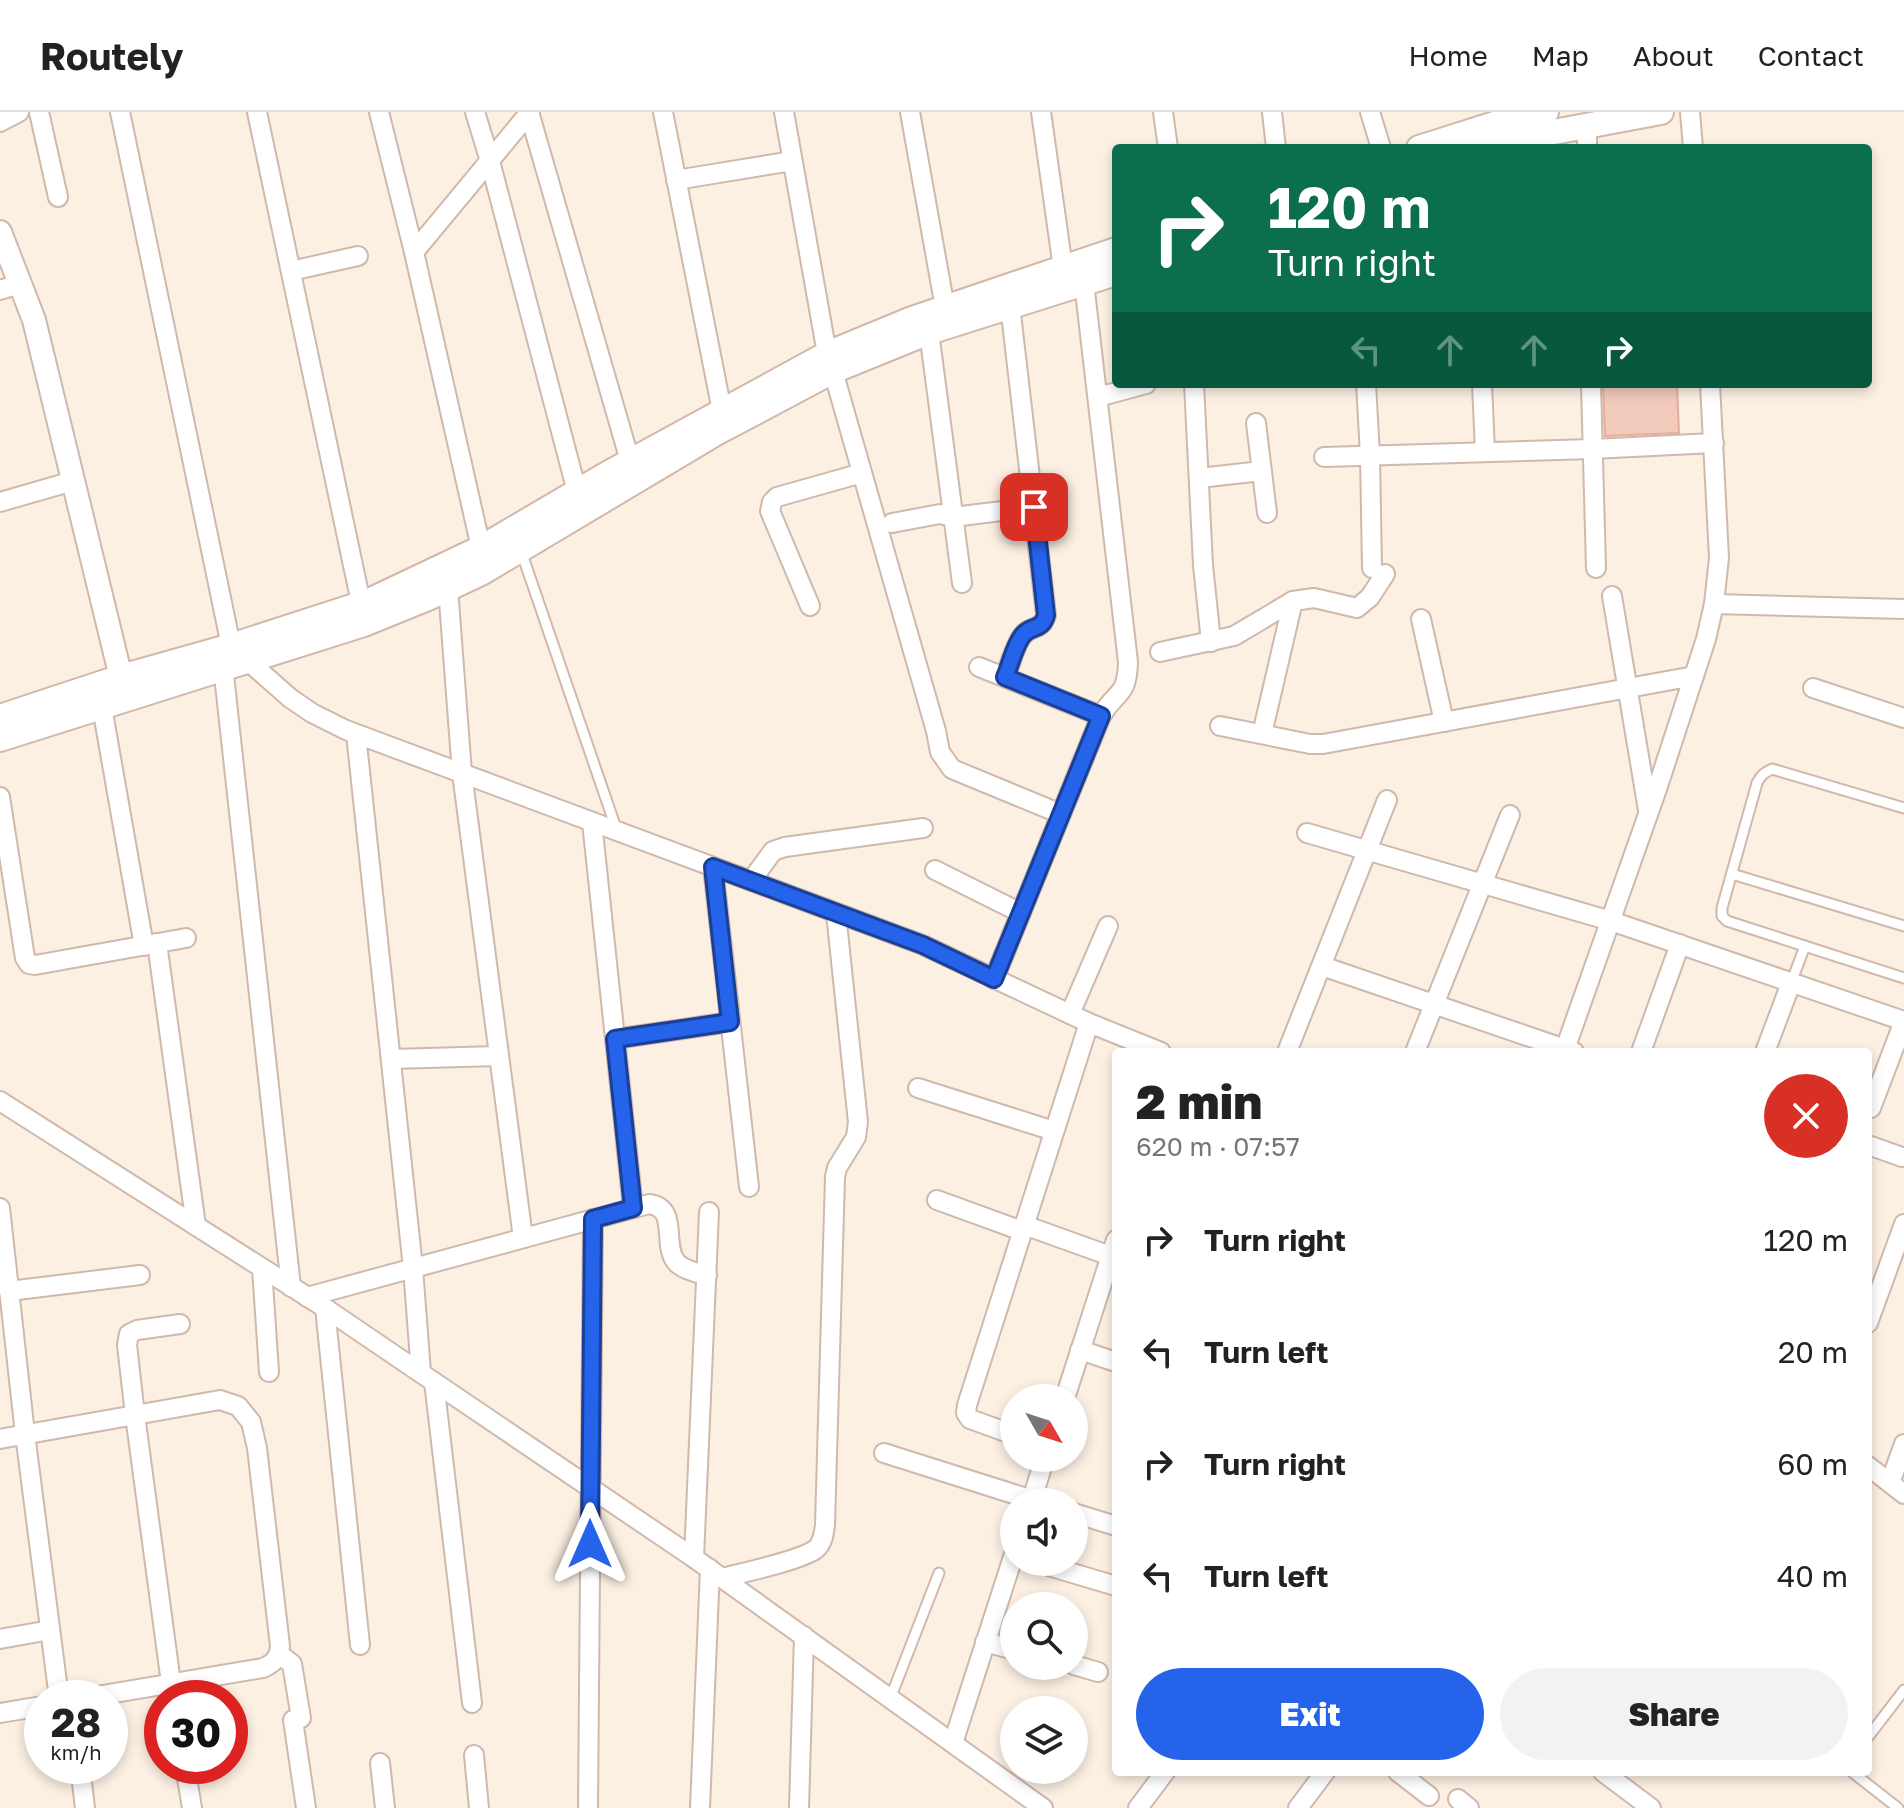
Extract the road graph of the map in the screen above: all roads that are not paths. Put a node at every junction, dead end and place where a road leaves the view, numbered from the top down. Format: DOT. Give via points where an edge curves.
graph roads {
  1 [pos="19,112"];
  2 [pos="39,112"];
  3 [pos="120,112"];
  4 [pos="257,112"];
  5 [pos="379,112"];
  6 [pos="475,112"];
  7 [pos="530,112"];
  8 [pos="663,112"];
  9 [pos="784,112"];
  10 [pos="910,112"];
  11 [pos="1041,112"];
  12 [pos="1163,112"];
  13 [pos="1272,112"];
  14 [pos="1370,112"];
  15 [pos="1661,112"];
  16 [pos="1690,112"];
  17 [pos="1517,119"];
  18 [pos="0,122"];
  19 [pos="1587,137"];
  20 [pos="1167,144"];
  21 [pos="1276,144"];
  22 [pos="1380,144"];
  23 [pos="1433,144"];
  24 [pos="1485,144"];
  25 [pos="1693,144"];
  26 [pos="490,161"];
  27 [pos="792,161"];
  28 [pos="676,180"];
  29 [pos="58,197"];
  30 [pos="0,232"];
  31 [pos="414,252"];
  32 [pos="1112,252"];
  33 [pos="358,256"];
  34 [pos="291,271"];
  35 [pos="1076,271"];
  36 [pos="1112,273"];
  37 [pos="10,287"];
  38 [pos="1010,305"];
  39 [pos="945,308"];
  40 [pos="929,332"];
  41 [pos="830,362"];
  42 [pos="1131,388"];
  43 [pos="1194,388"];
  44 [pos="1366,388"];
  45 [pos="1482,388"];
  46 [pos="1591,388"];
  47 [pos="1710,388"];
  48 [pos="1098,397"];
  49 [pos="722,411"];
  50 [pos="1256,423"];
  51 [pos="1714,443"];
  52 [pos="1592,449"];
  53 [pos="1485,452"];
  54 [pos="1370,455"];
  55 [pos="1324,457"];
  56 [pos="630,461"];
  57 [pos="1262,471"];
  58 [pos="862,473"];
  59 [pos="1199,478"];
  60 [pos="73,481"];
  61 [pos="577,492"];
  62 [pos="0,502"];
  63 [pos="1034,507"];
  64 [pos="1267,513"];
  65 [pos="953,517"];
  66 [pos="892,523"];
  67 [pos="481,548"];
  68 [pos="521,551"];
  69 [pos="1596,568"];
  70 [pos="962,583"];
  71 [pos="448,588"];
  72 [pos="1612,596"];
  73 [pos="1293,601"];
  74 [pos="361,603"];
  75 [pos="1714,604"];
  76 [pos="810,606"];
  77 [pos="1904,609"];
  78 [pos="1421,619"];
  79 [pos="1211,642"];
  80 [pos="1160,652"];
  81 [pos="231,656"];
  82 [pos="979,667"];
  83 [pos="1694,676"];
  84 [pos="1005,677"];
  85 [pos="124,688"];
  86 [pos="1627,688"];
  87 [pos="1813,688"];
  88 [pos="102,707"];
  89 [pos="1101,716"];
  90 [pos="0,717"];
  91 [pos="1904,718"];
  92 [pos="1444,722"];
  93 [pos="1220,726"];
  94 [pos="356,734"];
  95 [pos="1262,734"];
  96 [pos="0,739"];
  97 [pos="462,773"];
  98 [pos="0,797"];
  99 [pos="1387,800"];
  100 [pos="1904,808"];
  101 [pos="1649,813"];
  102 [pos="1061,814"];
  103 [pos="1510,815"];
  104 [pos="592,822"];
  105 [pos="923,828"];
  106 [pos="617,831"];
  107 [pos="1307,833"];
  108 [pos="1367,850"];
  109 [pos="713,867"];
  110 [pos="935,870"];
  111 [pos="1732,874"];
  112 [pos="751,881"];
  113 [pos="1482,884"];
  114 [pos="836,913"];
  115 [pos="1021,913"];
  116 [pos="1611,921"];
  117 [pos="1108,926"];
  118 [pos="1904,926"];
  119 [pos="186,938"];
  120 [pos="1680,944"];
  121 [pos="150,945"];
  122 [pos="1805,946"];
  123 [pos="1322,966"];
  124 [pos="1904,978"];
  125 [pos="994,979"];
  126 [pos="1791,983"];
  127 [pos="1434,1005"];
  128 [pos="1070,1014"];
  129 [pos="1904,1021"];
  130 [pos="730,1022"];
  131 [pos="1089,1023"];
  132 [pos="615,1039"];
  133 [pos="1151,1048"];
  134 [pos="1289,1048"];
  135 [pos="1417,1048"];
  136 [pos="1559,1048"];
  137 [pos="1569,1048"];
  138 [pos="1642,1048"];
  139 [pos="1767,1048"];
  140 [pos="498,1056"];
  141 [pos="391,1059"];
  142 [pos="918,1088"];
  143 [pos="0,1101"];
  144 [pos="1872,1105"];
  145 [pos="1054,1131"];
  146 [pos="1872,1146"];
  147 [pos="1902,1157"];
  148 [pos="749,1187"];
  149 [pos="937,1200"];
  150 [pos="0,1208"];
  151 [pos="633,1208"];
  152 [pos="709,1212"];
  153 [pos="593,1219"];
  154 [pos="1904,1224"];
  155 [pos="196,1226"];
  156 [pos="1023,1228"];
  157 [pos="523,1238"];
  158 [pos="1112,1250"];
  159 [pos="1112,1257"];
  160 [pos="262,1268"];
  161 [pos="413,1268"];
  162 [pos="140,1275"];
  163 [pos="707,1275"];
  164 [pos="9,1291"];
  165 [pos="299,1292"];
  166 [pos="325,1308"];
  167 [pos="1872,1312"];
  168 [pos="180,1324"];
  169 [pos="1080,1350"];
  170 [pos="1112,1361"];
  171 [pos="269,1372"];
  172 [pos="428,1377"];
  173 [pos="1069,1384"];
  174 [pos="135,1415"];
  175 [pos="1000,1430"];
  176 [pos="25,1434"];
  177 [pos="0,1439"];
  178 [pos="1904,1444"];
  179 [pos="884,1453"];
  180 [pos="1872,1469"];
  181 [pos="591,1488"];
  182 [pos="1897,1488"];
  183 [pos="1000,1490"];
  184 [pos="1088,1517"];
  185 [pos="1112,1525"];
  186 [pos="694,1558"];
  187 [pos="939,1573"];
  188 [pos="716,1574"];
  189 [pos="1007,1576"];
  190 [pos="1082,1576"];
  191 [pos="1112,1585"];
  192 [pos="50,1630"];
  193 [pos="804,1636"];
  194 [pos="0,1639"];
  195 [pos="985,1642"];
  196 [pos="360,1645"];
  197 [pos="1000,1646"];
  198 [pos="279,1654"];
  199 [pos="1088,1669"];
  200 [pos="1098,1672"];
  201 [pos="57,1680"];
  202 [pos="171,1680"];
  203 [pos="216,1680"];
  204 [pos="1904,1690"];
  205 [pos="890,1699"];
  206 [pos="472,1703"];
  207 [pos="24,1709"];
  208 [pos="0,1713"];
  209 [pos="1872,1732"];
  210 [pos="953,1743"];
  211 [pos="474,1755"];
  212 [pos="380,1763"];
  213 [pos="1162,1776"];
  214 [pos="1322,1776"];
  215 [pos="1403,1776"];
  216 [pos="1608,1776"];
  217 [pos="1857,1776"];
  218 [pos="82,1784"];
  219 [pos="188,1784"];
  220 [pos="1429,1796"];
  221 [pos="1036,1806"];
  222 [pos="85,1808"];
  223 [pos="192,1808"];
  224 [pos="306,1808"];
  225 [pos="385,1808"];
  226 [pos="479,1808"];
  227 [pos="588,1808"];
  228 [pos="700,1808"];
  229 [pos="799,1808"];
  230 [pos="1138,1808"];
  231 [pos="1298,1808"];
  232 [pos="1651,1808"];
  233 [pos="1898,1808"];
  1 -- 18 [label="street"];
  2 -- 29 [label="street"];
  3 -- 81 [label="street"];
  4 -- 34 [label="street"];
  5 -- 31 [label="street"];
  6 -- 26 [label="street"];
  7 -- 26 [label="street"];
  7 -- 56 [label="street"];
  8 -- 28 [label="street"];
  9 -- 27 [label="street"];
  10 -- 39 [label="street"];
  11 -- 35 [label="street"];
  12 -- 20 [label="street"];
  13 -- 21 [label="street"];
  14 -- 22 [label="street"];
  15 -- 19 [label="main road"];
  16 -- 25 [label="street"];
  17 -- 19 [label="main road"];
  17 -- 23 [label="main road"];
  17 -- 24 [label="main road"];
  26 -- 31 [label="street"];
  26 -- 61 [label="street"];
  27 -- 28 [label="street"];
  27 -- 41 [label="street"];
  28 -- 49 [label="street"];
  30 -- 37 [label="street"];
  31 -- 67 [label="street"];
  32 -- 35 [label="main road"];
  33 -- 34 [label="street"];
  34 -- 74 [label="street"];
  35 -- 36 [label="main road"];
  35 -- 38 [label="main road"];
  35 -- 39 [label="main road"];
  35 -- 48 [label="street"];
  37 -- 60 [label="street" via="34,320"];
  38 -- 40 [label="main road"];
  38 -- 63 [label="street"];
  39 -- 41 [label="main road" via="912,319"];
  40 -- 41 [label="main road"];
  40 -- 65 [label="street"];
  41 -- 49 [label="main road"];
  41 -- 58 [label="street"];
  41 -- 68 [label="main road"];
  42 -- 48 [label="street"];
  43 -- 59 [label="street"];
  44 -- 54 [label="street"];
  45 -- 53 [label="street"];
  46 -- 52 [label="street"];
  47 -- 51 [label="street"];
  48 -- 89 [label="street" via="1128,662 1123,690"];
  49 -- 56 [label="main road"];
  50 -- 57 [label="street"];
  51 -- 52 [label="street"];
  51 -- 75 [label="street" via="1719,558"];
  52 -- 53 [label="street"];
  52 -- 69 [label="street"];
  53 -- 54 [label="street"];
  54 -- 55 [label="street"];
  54 -- 73 [label="street" via="1379,571 1370,597 1357,608 1314,598"];
  56 -- 61 [label="main road"];
  57 -- 59 [label="street"];
  57 -- 64 [label="street"];
  58 -- 76 [label="street" via="772,502 770,511"];
  58 -- 102 [label="street" via="940,752 952,769"];
  59 -- 79 [label="street"];
  60 -- 62 [label="street"];
  60 -- 85 [label="street"];
  61 -- 67 [label="main road"];
  63 -- 65 [label="street"];
  63 -- 84 [label="street" via="1046,615 1023,635"];
  65 -- 66 [label="street" via="940,514"];
  65 -- 70 [label="street"];
  67 -- 74 [label="main road"];
  68 -- 71 [label="main road"];
  68 -- 106 [label="lane"];
  71 -- 81 [label="main road" via="364,624"];
  71 -- 97 [label="street"];
  72 -- 86 [label="street"];
  73 -- 79 [label="street" via="1234,636"];
  73 -- 95 [label="street"];
  74 -- 81 [label="main road"];
  75 -- 77 [label="street"];
  75 -- 83 [label="street"];
  78 -- 92 [label="street"];
  79 -- 80 [label="street"];
  81 -- 85 [label="main road"];
  81 -- 94 [label="street" via="312,713"];
  81 -- 165 [label="street"];
  82 -- 84 [label="street"];
  83 -- 86 [label="street"];
  83 -- 101 [label="street"];
  84 -- 89 [label="street"];
  85 -- 88 [label="main road"];
  85 -- 90 [label="main road"];
  86 -- 92 [label="street"];
  86 -- 101 [label="street"];
  87 -- 91 [label="street"];
  88 -- 96 [label="main road"];
  88 -- 121 [label="street"];
  89 -- 102 [label="street"];
  92 -- 95 [label="street" via="1323,744"];
  93 -- 95 [label="street"];
  94 -- 97 [label="street"];
  94 -- 141 [label="street"];
  97 -- 104 [label="street"];
  97 -- 140 [label="street"];
  98 -- 121 [label="street" via="29,964"];
  99 -- 108 [label="street"];
  100 -- 111 [label="lane" via="1772,769 1757,783"];
  101 -- 116 [label="street"];
  102 -- 115 [label="street"];
  103 -- 113 [label="street"];
  104 -- 106 [label="street"];
  104 -- 132 [label="street"];
  105 -- 112 [label="street" via="785,847 773,851"];
  106 -- 109 [label="street"];
  107 -- 108 [label="street"];
  108 -- 113 [label="street"];
  108 -- 123 [label="street"];
  109 -- 112 [label="street"];
  109 -- 130 [label="street"];
  110 -- 115 [label="street"];
  111 -- 118 [label="lane"];
  111 -- 122 [label="lane" via="1722,908 1727,921"];
  112 -- 114 [label="street"];
  113 -- 116 [label="street"];
  113 -- 127 [label="street"];
  114 -- 125 [label="street" via="923,945"];
  114 -- 188 [label="street" via="858,1122 835,1177 823,1538 801,1556"];
  115 -- 125 [label="street"];
  116 -- 120 [label="street"];
  116 -- 137 [label="street"];
  117 -- 128 [label="street"];
  119 -- 121 [label="street"];
  120 -- 126 [label="street"];
  120 -- 138 [label="street"];
  121 -- 155 [label="street"];
  122 -- 124 [label="lane"];
  122 -- 126 [label="lane"];
  123 -- 127 [label="street"];
  123 -- 134 [label="street"];
  125 -- 128 [label="street"];
  126 -- 129 [label="street"];
  126 -- 139 [label="street"];
  127 -- 135 [label="street"];
  127 -- 136 [label="street"];
  128 -- 131 [label="street"];
  129 -- 144 [label="street"];
  130 -- 132 [label="street"];
  130 -- 148 [label="street"];
  131 -- 133 [label="street"];
  131 -- 145 [label="street"];
  132 -- 151 [label="street"];
  140 -- 141 [label="street"];
  140 -- 157 [label="street"];
  141 -- 161 [label="street"];
  142 -- 145 [label="street"];
  143 -- 155 [label="street"];
  145 -- 156 [label="street"];
  146 -- 147 [label="street"];
  149 -- 156 [label="street"];
  150 -- 164 [label="street"];
  151 -- 153 [label="street"];
  151 -- 163 [label="street" via="657,1205 667,1215 678,1264"];
  152 -- 163 [label="street"];
  153 -- 157 [label="street"];
  153 -- 181 [label="street"];
  154 -- 167 [label="street"];
  155 -- 160 [label="street"];
  156 -- 158 [label="street"];
  156 -- 175 [label="street" via="966,1413"];
  157 -- 161 [label="street"];
  159 -- 169 [label="street"];
  160 -- 165 [label="street"];
  160 -- 171 [label="street"];
  161 -- 165 [label="street"];
  161 -- 172 [label="street"];
  162 -- 164 [label="street"];
  163 -- 186 [label="street"];
  164 -- 176 [label="street"];
  165 -- 166 [label="street"];
  166 -- 172 [label="street"];
  166 -- 196 [label="street"];
  168 -- 174 [label="street" via="129,1334"];
  169 -- 170 [label="street"];
  169 -- 173 [label="street"];
  172 -- 181 [label="street"];
  172 -- 206 [label="street"];
  174 -- 176 [label="street"];
  174 -- 198 [label="street" via="220,1400 238,1406 251,1422"];
  174 -- 202 [label="street"];
  176 -- 177 [label="street"];
  176 -- 192 [label="street"];
  178 -- 182 [label="street"];
  179 -- 183 [label="street"];
  180 -- 182 [label="street"];
  181 -- 186 [label="street"];
  181 -- 227 [label="street"];
  184 -- 185 [label="street"];
  186 -- 188 [label="street"];
  187 -- 205 [label="lane"];
  188 -- 193 [label="street"];
  188 -- 228 [label="street"];
  189 -- 195 [label="street"];
  190 -- 191 [label="street"];
  192 -- 194 [label="street"];
  192 -- 201 [label="street"];
  193 -- 205 [label="street"];
  193 -- 229 [label="street"];
  195 -- 197 [label="street"];
  195 -- 210 [label="street"];
  198 -- 203 [label="street" via="263,1668"];
  198 -- 224 [label="street" via="292,1664"];
  199 -- 200 [label="street"];
  204 -- 209 [label="lane"];
  205 -- 210 [label="street"];
  207 -- 208 [label="street"];
  210 -- 221 [label="street"];
  211 -- 226 [label="street"];
  212 -- 225 [label="street"];
  213 -- 230 [label="street"];
  214 -- 231 [label="street"];
  215 -- 220 [label="street"];
  216 -- 232 [label="street"];
  217 -- 233 [label="lane"];
  218 -- 222 [label="street"];
  219 -- 223 [label="street"];
}
